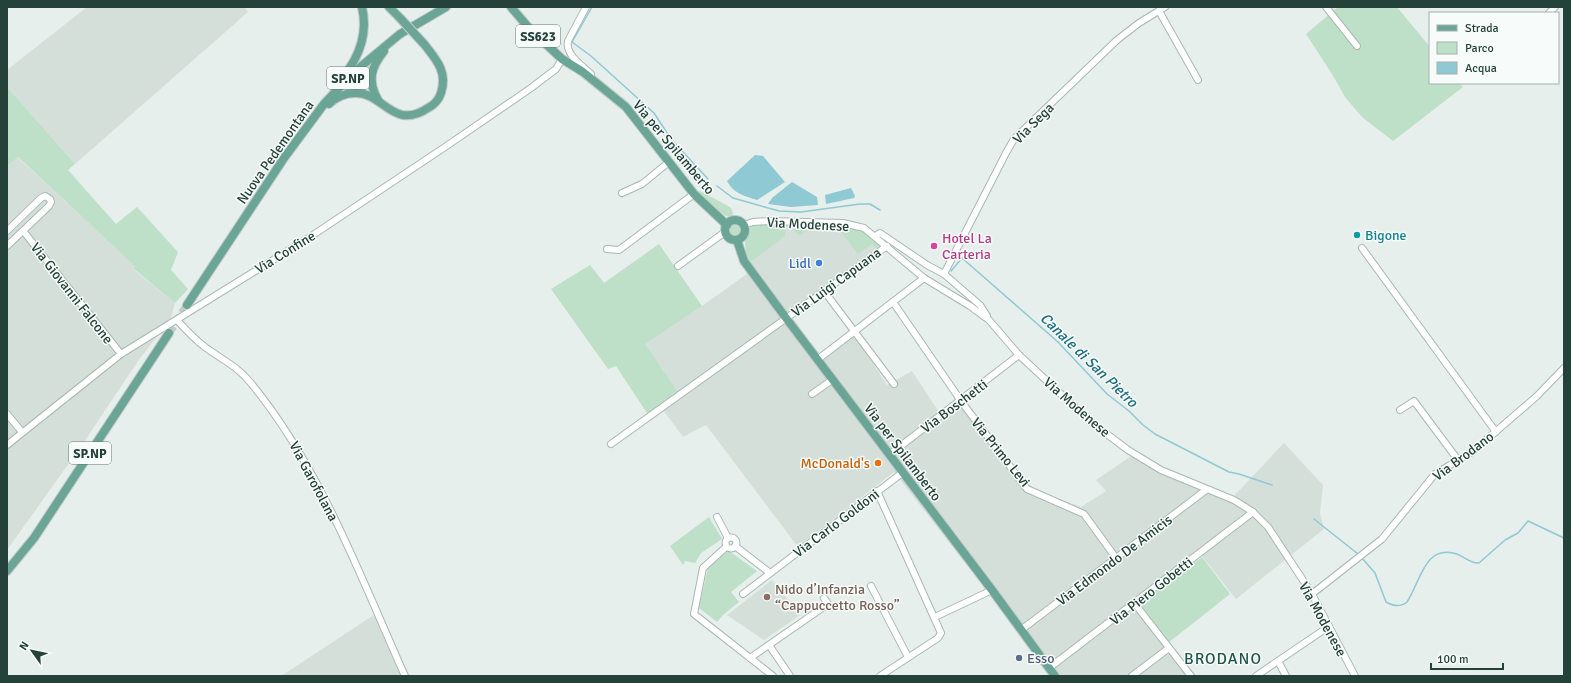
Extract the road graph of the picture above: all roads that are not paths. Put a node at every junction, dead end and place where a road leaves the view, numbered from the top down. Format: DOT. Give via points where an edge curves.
graph roads {
  1 [pos="362,7"];
  2 [pos="389,7"];
  3 [pos="446,7"];
  4 [pos="586,7"];
  5 [pos="1165,7"];
  6 [pos="1326,7"];
  7 [pos="513,10"];
  8 [pos="1159,11"];
  9 [pos="400,34"];
  10 [pos="1357,46"];
  11 [pos="562,59"];
  12 [pos="1198,80"];
  13 [pos="614,98"];
  14 [pos="380,102"];
  15 [pos="304,129"];
  16 [pos="669,162"];
  17 [pos="622,193"];
  18 [pos="260,194"];
  19 [pos="694,194"];
  20 [pos="744,226"];
  21 [pos="726,229"];
  22 [pos="7,232"];
  23 [pos="24,232"];
  24 [pos="875,236"];
  25 [pos="738,240"];
  26 [pos="7,246"];
  27 [pos="887,246"];
  28 [pos="1362,248"];
  29 [pos="607,249"];
  30 [pos="678,266"];
  31 [pos="944,274"];
  32 [pos="924,278"];
  33 [pos="824,291"];
  34 [pos="893,302"];
  35 [pos="187,305"];
  36 [pos="786,318"];
  37 [pos="177,320"];
  38 [pos="989,320"];
  39 [pos="855,331"];
  40 [pos="169,333"];
  41 [pos="121,354"];
  42 [pos="1019,355"];
  43 [pos="817,360"];
  44 [pos="1564,368"];
  45 [pos="832,380"];
  46 [pos="894,384"];
  47 [pos="812,394"];
  48 [pos="961,401"];
  49 [pos="1400,410"];
  50 [pos="7,414"];
  51 [pos="22,432"];
  52 [pos="1496,432"];
  53 [pos="611,444"];
  54 [pos="7,445"];
  55 [pos="889,455"];
  56 [pos="1458,460"];
  57 [pos="902,473"];
  58 [pos="1206,490"];
  59 [pos="877,491"];
  60 [pos="1253,512"];
  61 [pos="717,517"];
  62 [pos="728,538"];
  63 [pos="736,546"];
  64 [pos="726,547"];
  65 [pos="1116,558"];
  66 [pos="7,571"];
  67 [pos="770,573"];
  68 [pos="871,586"];
  69 [pos="992,590"];
  70 [pos="742,594"];
  71 [pos="1312,594"];
  72 [pos="824,598"];
  73 [pos="1135,604"];
  74 [pos="935,617"];
  75 [pos="1328,627"];
  76 [pos="1021,630"];
  77 [pos="769,645"];
  78 [pos="1169,648"];
  79 [pos="750,658"];
  80 [pos="908,658"];
  81 [pos="1278,661"];
  82 [pos="1049,668"];
  83 [pos="405,676"];
  84 [pos="773,676"];
  85 [pos="790,676"];
  86 [pos="880,676"];
  87 [pos="1055,676"];
  88 [pos="1132,676"];
  89 [pos="1191,676"];
  90 [pos="1256,676"];
  91 [pos="1286,676"];
  92 [pos="1355,676"];
  1 -- 15 [label="main road" via="363,40 354,62 317,106"];
  2 -- 14 [label="main road, bridge" via="436,58 443,72 444,83 441,94 433,105 423,112 397,114"];
  3 -- 9 [label="main road, Nuova Pedemontana / SP.NP"];
  4 -- 13 [label="street" via="568,41 567,48"];
  5 -- 8 [label="street, Via Sega"];
  6 -- 10 [label="street"];
  7 -- 11 [label="main road, SS623"];
  8 -- 12 [label="street"];
  8 -- 31 [label="street, Via Sega" via="1118,40 1014,139"];
  9 -- 14 [label="main road" via="377,60 372,70 373,91"];
  9 -- 15 [label="main road, Nuova Pedemontana / SP.NP" via="338,88"];
  11 -- 13 [label="main road, Via per Spilamberto" via="583,72"];
  11 -- 37 [label="street, Via Confine" via="556,69 531,88 445,147 307,239"];
  13 -- 16 [label="main road, Via per Spilamberto" via="626,107"];
  14 -- 18 [label="main road" via="356,93 332,101"];
  15 -- 18 [label="main road, Nuova Pedemontana / SP.NP"];
  16 -- 17 [label="street" via="642,184"];
  16 -- 19 [label="main road, Via per Spilamberto"];
  18 -- 35 [label="main road, Nuova Pedemontana / SP.NP"];
  19 -- 21 [label="main road, Via per Spilamberto"];
  19 -- 29 [label="street" via="619,250"];
  20 -- 21 [label="main road" via="736,220"];
  20 -- 24 [label="street, Via Modenese" via="753,222 843,223 864,228"];
  20 -- 25 [label="main road" via="744,236"];
  21 -- 25 [label="main road, Via per Spilamberto" via="730,239"];
  21 -- 30 [label="street"];
  22 -- 23 [label="street" via="41,198 48,197 51,200 49,206"];
  23 -- 26 [label="street"];
  23 -- 41 [label="street, Via Giovanni Falcone"];
  24 -- 27 [label="street, Via Modenese"];
  24 -- 31 [label="street" via="880,233"];
  25 -- 36 [label="main road, Via per Spilamberto" via="744,261"];
  27 -- 32 [label="street, Via Modenese"];
  27 -- 33 [label="street, Via Luigi Capuana"];
  28 -- 52 [label="street"];
  31 -- 38 [label="street" via="980,305"];
  32 -- 34 [label="street"];
  32 -- 38 [label="street, Via Modenese"];
  33 -- 36 [label="street, Via Luigi Capuana"];
  33 -- 39 [label="street"];
  34 -- 39 [label="street"];
  34 -- 48 [label="street, Via Primo Levi"];
  36 -- 43 [label="main road, Via per Spilamberto"];
  36 -- 53 [label="street, Via Luigi Capuana"];
  37 -- 41 [label="street, Via Confine"];
  37 -- 83 [label="street, Via Garofolana" via="196,340 239,369 292,439 324,498"];
  38 -- 42 [label="street, Via Modenese"];
  39 -- 43 [label="street"];
  39 -- 46 [label="street"];
  40 -- 66 [label="main road, SP.NP" via="34,538"];
  41 -- 51 [label="street, Via Confine"];
  42 -- 48 [label="street, Via Boschetti"];
  42 -- 58 [label="street, Via Modenese" via="1091,422 1128,450 1161,470"];
  43 -- 45 [label="main road, Via per Spilamberto"];
  44 -- 52 [label="street, Via Brodano"];
  45 -- 47 [label="street"];
  45 -- 55 [label="main road, Via per Spilamberto"];
  48 -- 55 [label="street, Via Boschetti"];
  48 -- 65 [label="street, Via Primo Levi" via="1027,489 1084,514"];
  49 -- 56 [label="street" via="1414,400"];
  50 -- 51 [label="street"];
  51 -- 54 [label="street, Via Confine"];
  52 -- 56 [label="street, Via Brodano"];
  55 -- 57 [label="main road, Via per Spilamberto"];
  56 -- 71 [label="street, Via Brodano" via="1435,474 1382,539"];
  57 -- 59 [label="street, Via Carlo Goldoni"];
  57 -- 69 [label="main road, Via per Spilamberto"];
  58 -- 60 [label="street, Via Modenese" via="1234,500"];
  58 -- 65 [label="street, Via Edmondo De Amicis"];
  59 -- 67 [label="street, Via Carlo Goldoni"];
  59 -- 74 [label="street"];
  60 -- 71 [label="street, Via Modenese" via="1268,527"];
  60 -- 73 [label="street, Via Piero Gobetti"];
  61 -- 62 [label="street"];
  62 -- 63 [label="street" via="735,540"];
  62 -- 64 [label="street" via="725,542"];
  63 -- 64 [label="street" via="732,549"];
  63 -- 67 [label="street"];
  64 -- 79 [label="street" via="703,568 694,614"];
  65 -- 76 [label="street, Via Edmondo De Amicis"];
  67 -- 70 [label="street, Via Carlo Goldoni"];
  68 -- 80 [label="street"];
  69 -- 74 [label="street"];
  69 -- 76 [label="main road, Via per Spilamberto"];
  71 -- 75 [label="street, Via Modenese"];
  72 -- 77 [label="street" via="828,604"];
  73 -- 78 [label="street"];
  73 -- 82 [label="street, Via Piero Gobetti"];
  74 -- 80 [label="street" via="941,631 940,635"];
  75 -- 81 [label="street"];
  75 -- 92 [label="street, Via Modenese"];
  76 -- 82 [label="main road, Via per Spilamberto"];
  77 -- 79 [label="street"];
  77 -- 85 [label="street"];
  78 -- 88 [label="street"];
  78 -- 89 [label="street"];
  79 -- 84 [label="street"];
  80 -- 86 [label="street"];
  81 -- 90 [label="street"];
  81 -- 91 [label="street"];
  82 -- 87 [label="main road, Via per Spilamberto"];
}
